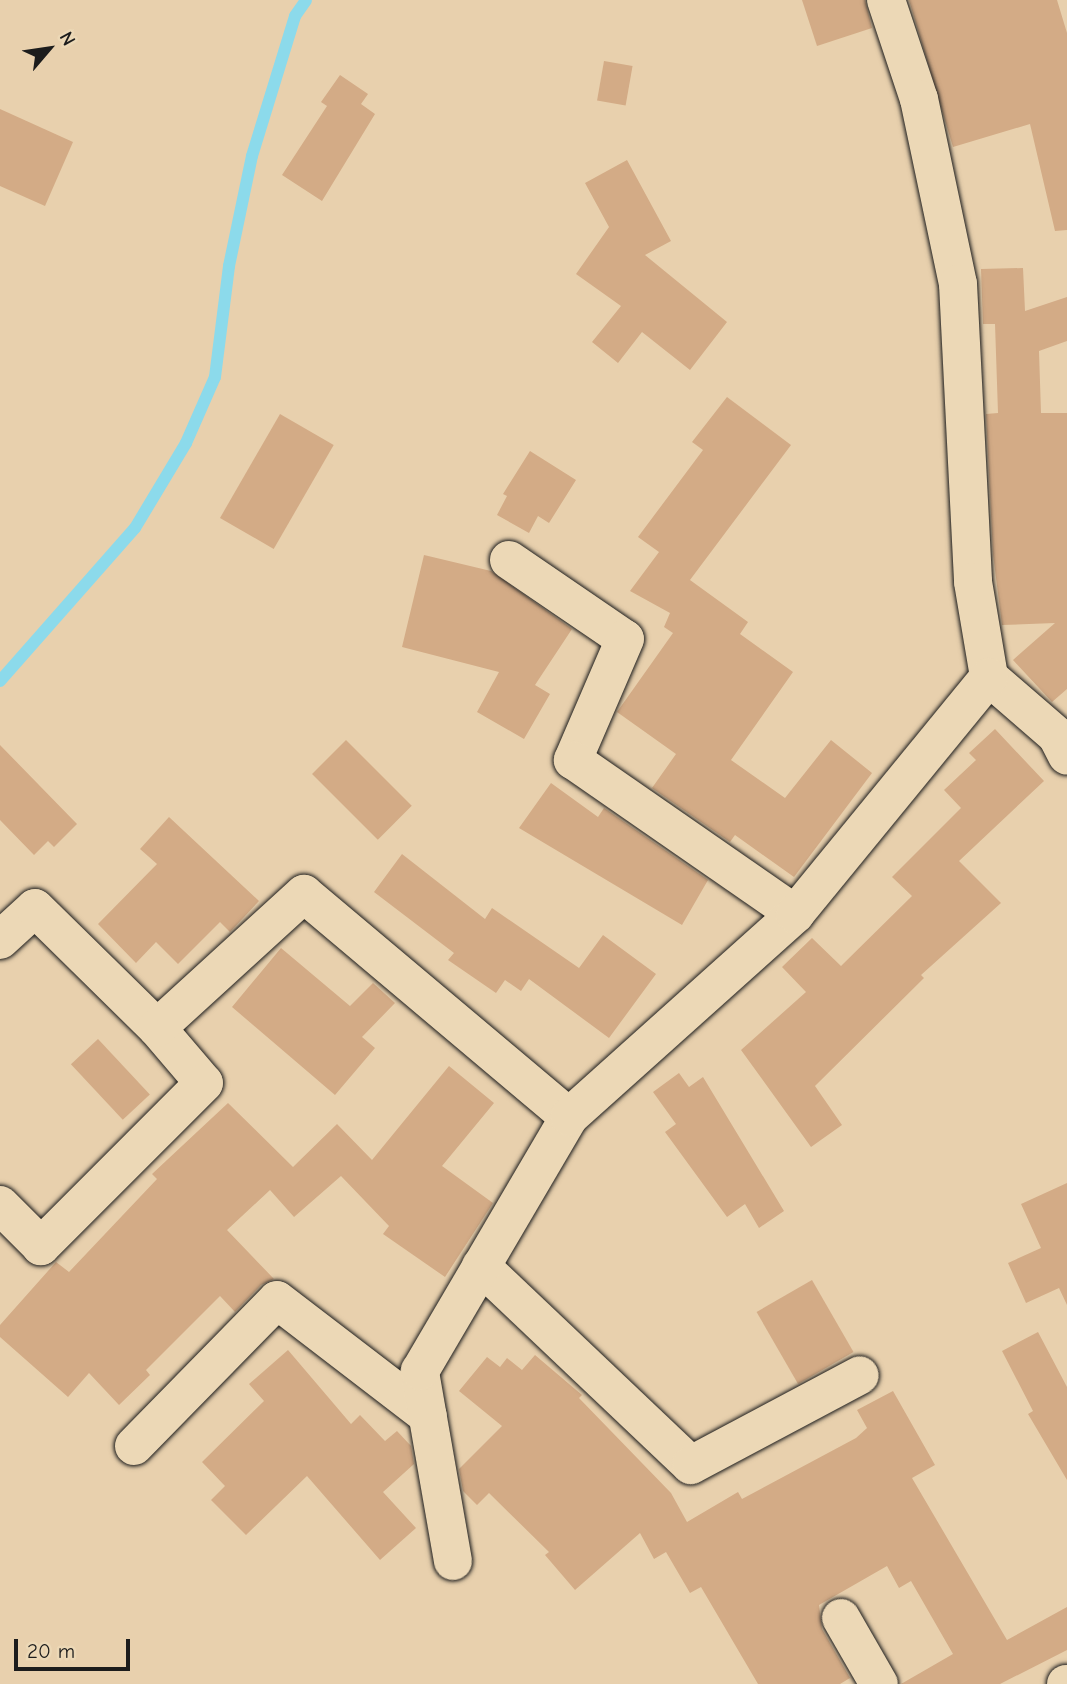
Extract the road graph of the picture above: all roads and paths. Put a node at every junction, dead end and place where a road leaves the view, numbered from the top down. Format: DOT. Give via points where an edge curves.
graph roads {
  1 [pos="886,0"];
  2 [pos="509,560"];
  3 [pos="989,677"];
  4 [pos="1064,738"];
  5 [pos="794,914"];
  6 [pos="0,940"];
  7 [pos="157,1028"];
  8 [pos="569,1117"];
  9 [pos="0,1205"];
  10 [pos="481,1266"];
  11 [pos="860,1375"];
  12 [pos="428,1416"];
  13 [pos="134,1446"];
  14 [pos="453,1561"];
  15 [pos="841,1618"];
  16 [pos="879,1684"];
  1 -- 3 [label="street" via="919,99 958,284 973,582"];
  2 -- 5 [label="street" via="625,639 573,760"];
  3 -- 4 [label="street"];
  3 -- 5 [label="street"];
  5 -- 8 [label="street"];
  6 -- 7 [label="street" via="35,908"];
  7 -- 8 [label="street" via="304,894"];
  7 -- 9 [label="street" via="204,1083 41,1245"];
  8 -- 10 [label="street"];
  10 -- 11 [label="street" via="691,1465"];
  10 -- 12 [label="street" via="420,1371"];
  12 -- 13 [label="street" via="277,1300"];
  12 -- 14 [label="street"];
  15 -- 16 [label="street"];
}
